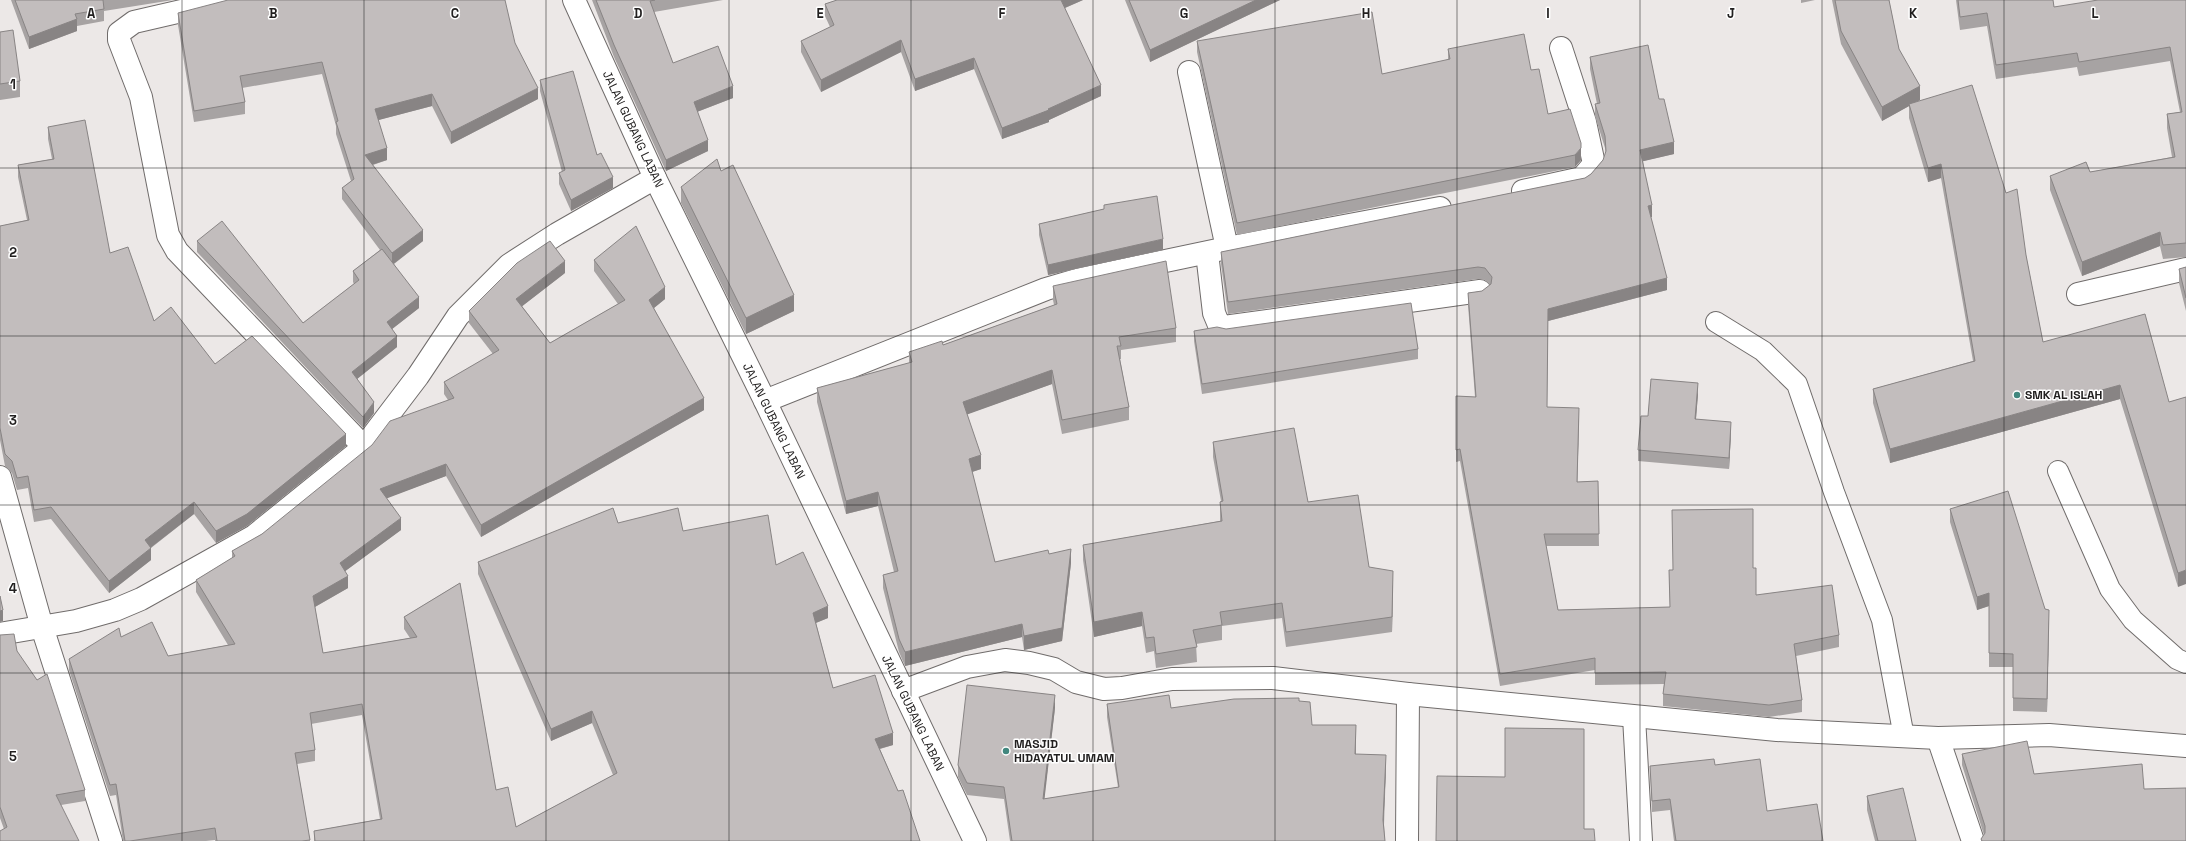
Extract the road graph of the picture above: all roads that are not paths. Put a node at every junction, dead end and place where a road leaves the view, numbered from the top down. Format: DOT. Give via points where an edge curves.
graph roads {
  1 [pos="229,0"];
  2 [pos="574,0"];
  3 [pos="1561,48"];
  4 [pos="1189,72"];
  5 [pos="655,178"];
  6 [pos="1506,194"];
  7 [pos="1457,205"];
  8 [pos="1217,250"];
  9 [pos="2186,269"];
  10 [pos="1480,291"];
  11 [pos="2078,294"];
  12 [pos="1716,322"];
  13 [pos="765,400"];
  14 [pos="364,447"];
  15 [pos="2058,471"];
  16 [pos="0,477"];
  17 [pos="42,627"];
  18 [pos="0,634"];
  19 [pos="2186,663"];
  20 [pos="903,691"];
  21 [pos="1408,694"];
  22 [pos="1634,717"];
  23 [pos="1904,737"];
  24 [pos="1938,738"];
  25 [pos="2186,746"];
  26 [pos="111,841"];
  27 [pos="975,841"];
  28 [pos="1407,841"];
  29 [pos="1641,841"];
  30 [pos="1973,841"];
  1 -- 14 [label="street" via="134,22 119,33 141,98 168,235 177,251"];
  2 -- 5 [label="street, JALAN GUBANG LABAN"];
  3 -- 6 [label="street" via="1585,122 1594,164 1582,178"];
  4 -- 8 [label="street"];
  5 -- 13 [label="street, JALAN GUBANG LABAN"];
  5 -- 14 [label="street" via="557,234 504,270 458,316 418,376"];
  7 -- 8 [label="street"];
  8 -- 10 [label="street" via="1214,313 1219,325 1224,327"];
  8 -- 13 [label="street" via="1080,279 1046,289"];
  9 -- 11 [label="street"];
  12 -- 23 [label="lane" via="1763,351 1797,384 1882,620"];
  13 -- 20 [label="street, JALAN GUBANG LABAN"];
  14 -- 17 [label="street" via="254,536 148,595 115,610"];
  15 -- 19 [label="lane" via="2110,589 2132,620 2177,659"];
  16 -- 17 [label="street"];
  17 -- 18 [label="street"];
  17 -- 26 [label="street"];
  20 -- 21 [label="street" via="967,667 1005,660 1054,669 1076,682 1104,689 1172,679 1273,678"];
  20 -- 27 [label="street, JALAN GUBANG LABAN"];
  21 -- 22 [label="street"];
  21 -- 28 [label="street"];
  22 -- 23 [label="street" via="1777,730"];
  22 -- 29 [label="street"];
  23 -- 24 [label="street"];
  24 -- 25 [label="street" via="2049,735"];
  24 -- 30 [label="street"];
}
